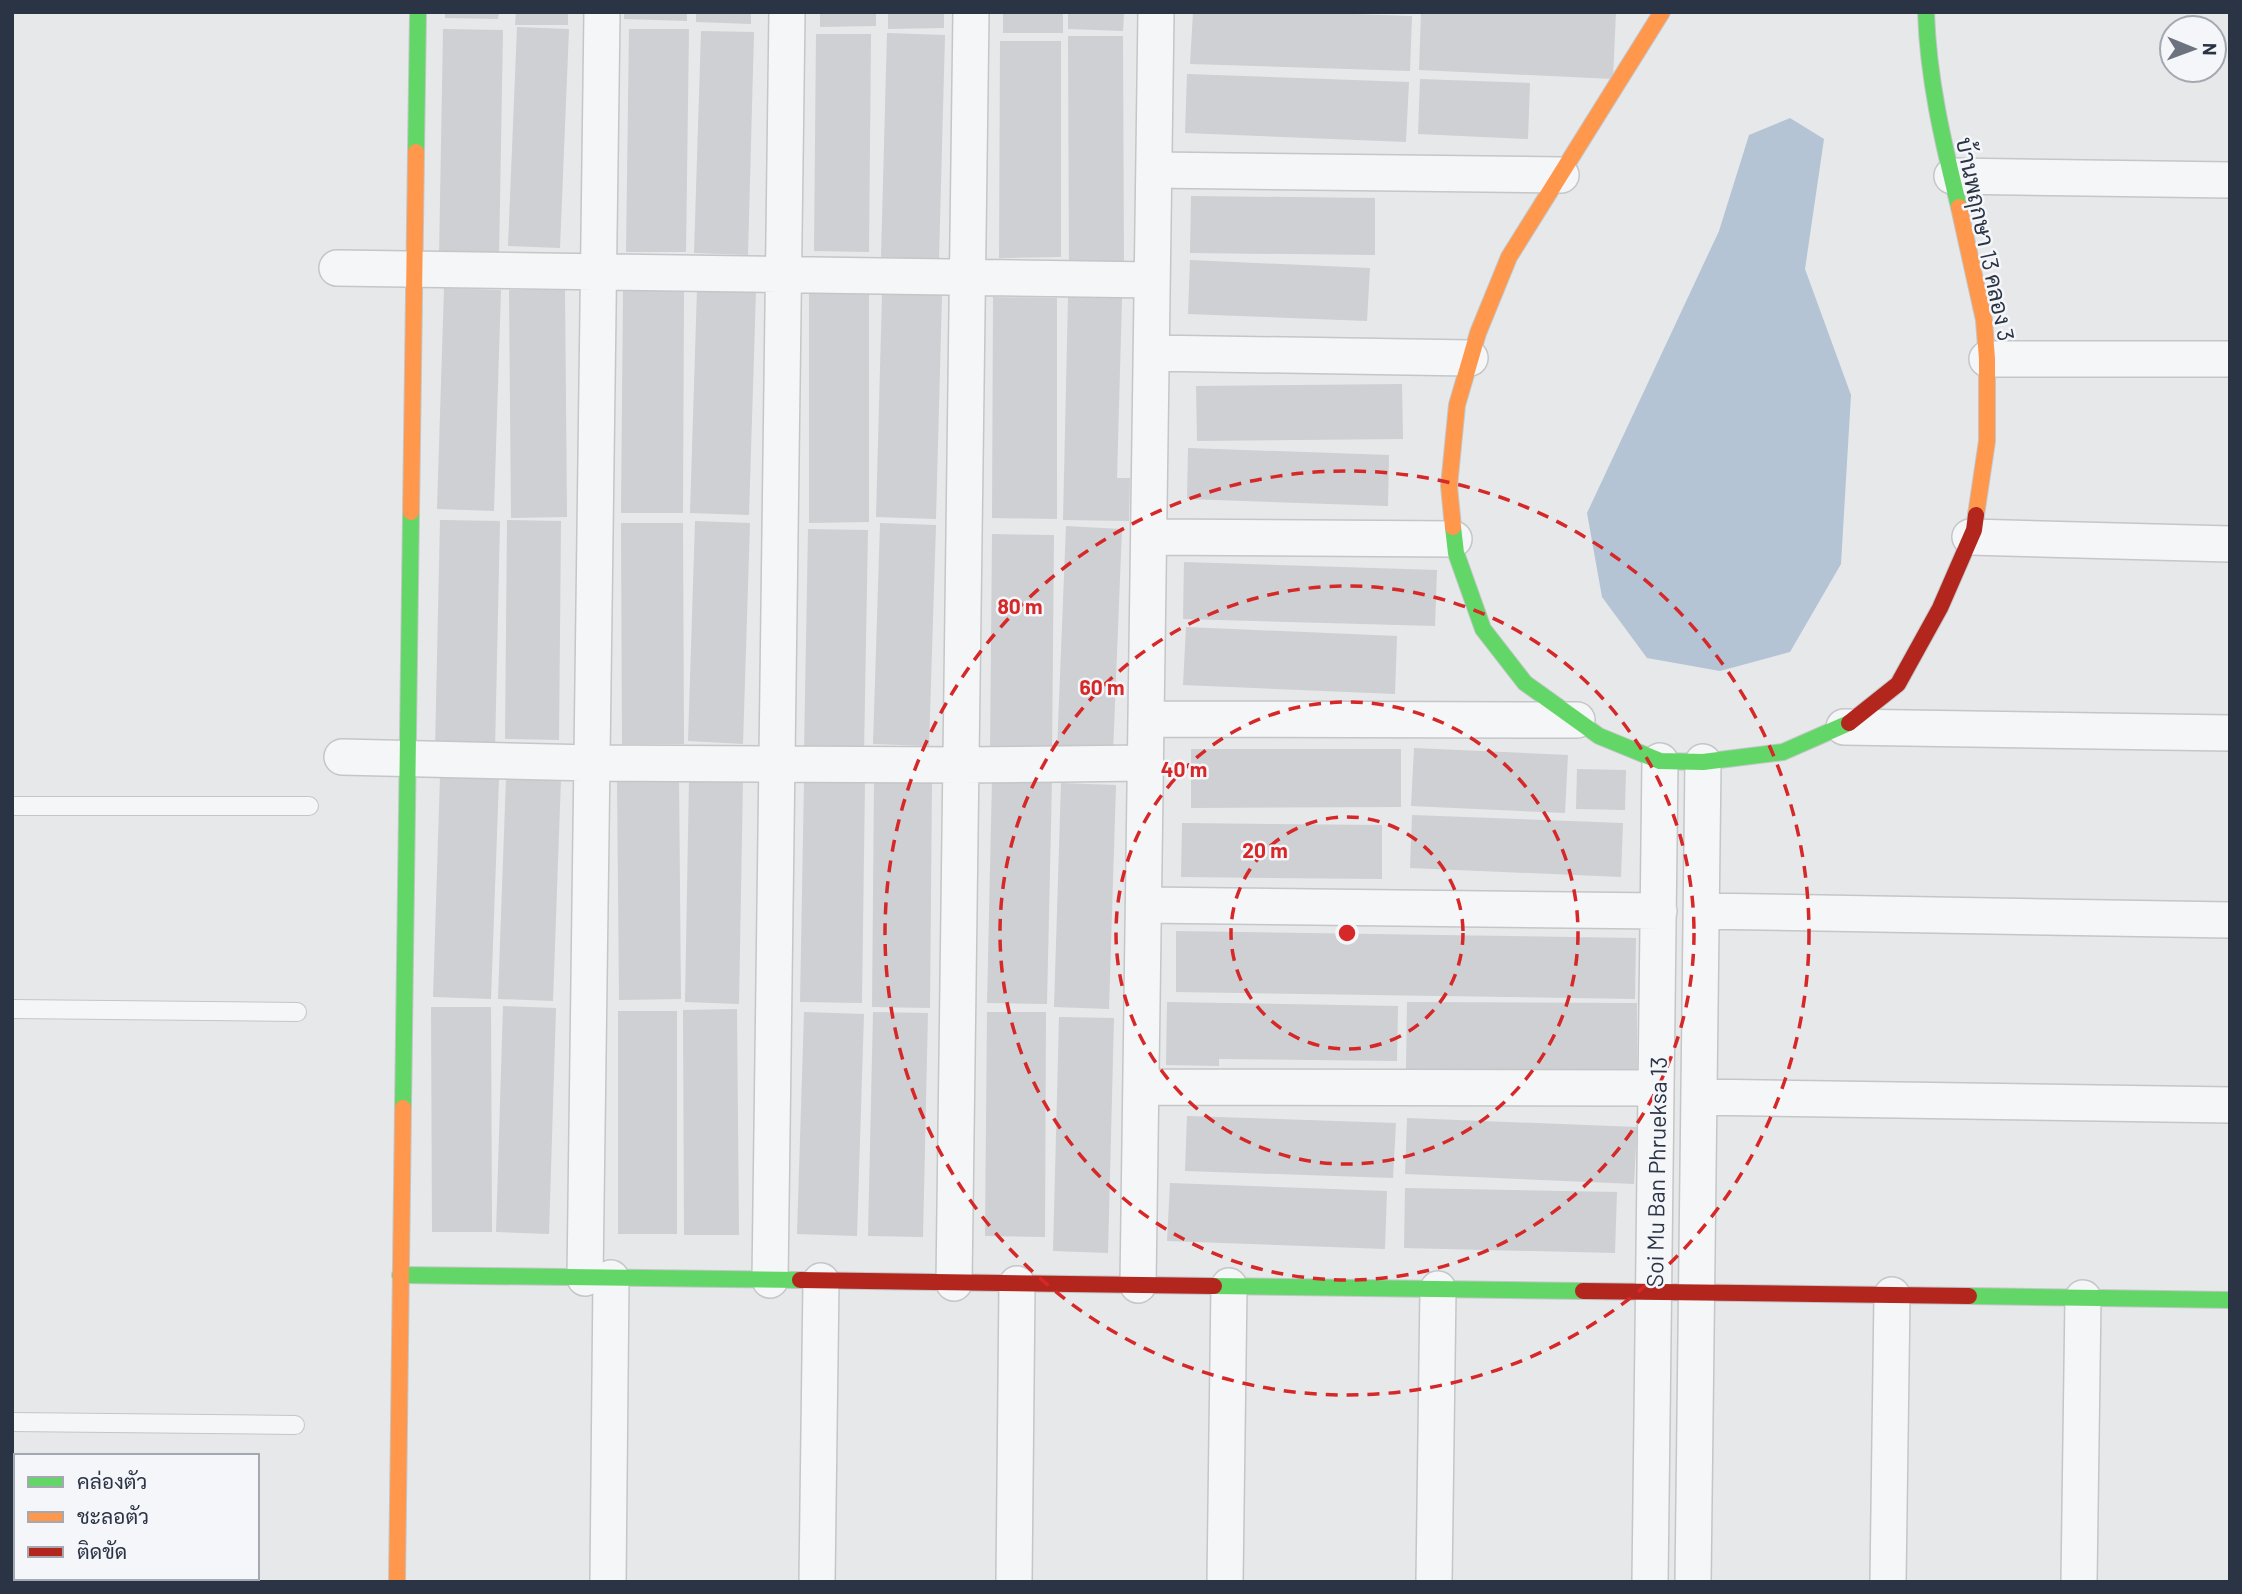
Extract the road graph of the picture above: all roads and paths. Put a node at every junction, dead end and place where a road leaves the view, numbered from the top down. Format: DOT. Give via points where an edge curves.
graph roads {
  1 [pos="418,12"];
  2 [pos="602,12"];
  3 [pos="787,12"];
  4 [pos="971,12"];
  5 [pos="1156,12"];
  6 [pos="1662,12"];
  7 [pos="1926,12"];
  8 [pos="1154,170"];
  9 [pos="1560,175"];
  10 [pos="1952,176"];
  11 [pos="2230,180"];
  12 [pos="337,268"];
  13 [pos="414,268"];
  14 [pos="599,273"];
  15 [pos="783,273"];
  16 [pos="968,276"];
  17 [pos="1152,279"];
  18 [pos="1152,352"];
  19 [pos="1470,358"];
  20 [pos="1987,359"];
  21 [pos="2230,359"];
  22 [pos="1149,537"];
  23 [pos="1970,537"];
  24 [pos="1454,539"];
  25 [pos="2230,544"];
  26 [pos="1146,719"];
  27 [pos="1577,720"];
  28 [pos="1844,727"];
  29 [pos="2230,733"];
  30 [pos="342,757"];
  31 [pos="407,758"];
  32 [pos="1660,761"];
  33 [pos="1703,762"];
  34 [pos="592,763"];
  35 [pos="1146,763"];
  36 [pos="777,765"];
  37 [pos="961,765"];
  38 [pos="12,806"];
  39 [pos="309,806"];
  40 [pos="1144,905"];
  41 [pos="1659,911"];
  42 [pos="1701,911"];
  43 [pos="2230,920"];
  44 [pos="12,1009"];
  45 [pos="297,1012"];
  46 [pos="1141,1087"];
  47 [pos="1656,1088"];
  48 [pos="1699,1097"];
  49 [pos="2230,1105"];
  50 [pos="400,1275"];
  51 [pos="598,1278"];
  52 [pos="770,1280"];
  53 [pos="821,1281"];
  54 [pos="954,1283"];
  55 [pos="1017,1284"];
  56 [pos="1138,1285"];
  57 [pos="1228,1286"];
  58 [pos="1437,1289"];
  59 [pos="1654,1292"];
  60 [pos="1696,1293"];
  61 [pos="1892,1295"];
  62 [pos="2083,1298"];
  63 [pos="2230,1300"];
  64 [pos="12,1422"];
  65 [pos="295,1425"];
  66 [pos="397,1582"];
  67 [pos="608,1582"];
  68 [pos="817,1582"];
  69 [pos="1014,1582"];
  70 [pos="1225,1582"];
  71 [pos="1434,1582"];
  72 [pos="1650,1582"];
  73 [pos="1693,1582"];
  74 [pos="1888,1582"];
  75 [pos="2079,1582"];
  1 -- 13 [label="street"];
  2 -- 14 [label="street"];
  3 -- 15 [label="street"];
  4 -- 16 [label="street"];
  5 -- 8 [label="street"];
  6 -- 9 [label="street, บ้านพฤกษา 13 คลอง 3"];
  7 -- 10 [label="street, บ้านพฤกษา 13 คลอง 3" via="1937,114"];
  8 -- 9 [label="street"];
  8 -- 17 [label="street"];
  9 -- 19 [label="street, บ้านพฤกษา 13 คลอง 3" via="1509,257"];
  10 -- 11 [label="street"];
  10 -- 20 [label="street, บ้านพฤกษา 13 คลอง 3" via="1984,320"];
  12 -- 13 [label="street"];
  13 -- 14 [label="street"];
  13 -- 31 [label="street"];
  14 -- 15 [label="street"];
  14 -- 34 [label="street"];
  15 -- 16 [label="street"];
  15 -- 36 [label="street"];
  16 -- 17 [label="street"];
  16 -- 37 [label="street"];
  17 -- 18 [label="street"];
  18 -- 19 [label="street"];
  18 -- 22 [label="street"];
  19 -- 24 [label="street, บ้านพฤกษา 13 คลอง 3" via="1457,405 1449,486"];
  20 -- 21 [label="street"];
  20 -- 23 [label="street, บ้านพฤกษา 13 คลอง 3" via="1987,441"];
  22 -- 24 [label="street"];
  22 -- 26 [label="street"];
  23 -- 25 [label="street"];
  23 -- 28 [label="street, บ้านพฤกษา 13 คลอง 3" via="1940,608 1898,684"];
  24 -- 27 [label="street, บ้านพฤกษา 13 คลอง 3" via="1483,629 1525,683"];
  26 -- 27 [label="street"];
  26 -- 35 [label="street"];
  27 -- 32 [label="street, บ้านพฤกษา 13 คลอง 3" via="1599,736"];
  28 -- 29 [label="street"];
  28 -- 33 [label="street, บ้านพฤกษา 13 คลอง 3" via="1783,752"];
  30 -- 31 [label="street"];
  31 -- 34 [label="street"];
  31 -- 50 [label="street"];
  32 -- 33 [label="street, บ้านพฤกษา 13 คลอง 3"];
  32 -- 41 [label="street, Soi Mu Ban Phrueksa 13"];
  33 -- 42 [label="street, Soi Mu Ban Phrueksa 13"];
  34 -- 36 [label="street"];
  34 -- 51 [label="street"];
  35 -- 37 [label="street"];
  35 -- 40 [label="street"];
  36 -- 37 [label="street"];
  36 -- 52 [label="street"];
  37 -- 54 [label="street"];
  38 -- 39 [label="lane"];
  40 -- 41 [label="street"];
  40 -- 46 [label="street"];
  41 -- 47 [label="street, Soi Mu Ban Phrueksa 13"];
  42 -- 43 [label="street"];
  42 -- 48 [label="street, Soi Mu Ban Phrueksa 13"];
  44 -- 45 [label="lane"];
  46 -- 47 [label="street"];
  46 -- 56 [label="street"];
  47 -- 59 [label="street, Soi Mu Ban Phrueksa 13"];
  48 -- 49 [label="street"];
  48 -- 60 [label="street, Soi Mu Ban Phrueksa 13"];
  50 -- 51 [label="street"];
  50 -- 66 [label="street"];
  51 -- 52 [label="street"];
  51 -- 67 [label="street"];
  52 -- 53 [label="street"];
  53 -- 54 [label="street"];
  53 -- 68 [label="street"];
  54 -- 55 [label="street"];
  55 -- 56 [label="street"];
  55 -- 69 [label="street"];
  56 -- 57 [label="street"];
  57 -- 58 [label="street"];
  57 -- 70 [label="street"];
  58 -- 59 [label="street"];
  58 -- 71 [label="street"];
  59 -- 60 [label="street"];
  59 -- 72 [label="street, Soi Mu Ban Phrueksa 13"];
  60 -- 61 [label="street"];
  60 -- 73 [label="street, Soi Mu Ban Phrueksa 13"];
  61 -- 62 [label="street"];
  61 -- 74 [label="street"];
  62 -- 63 [label="street"];
  62 -- 75 [label="street"];
  64 -- 65 [label="lane"];
}
